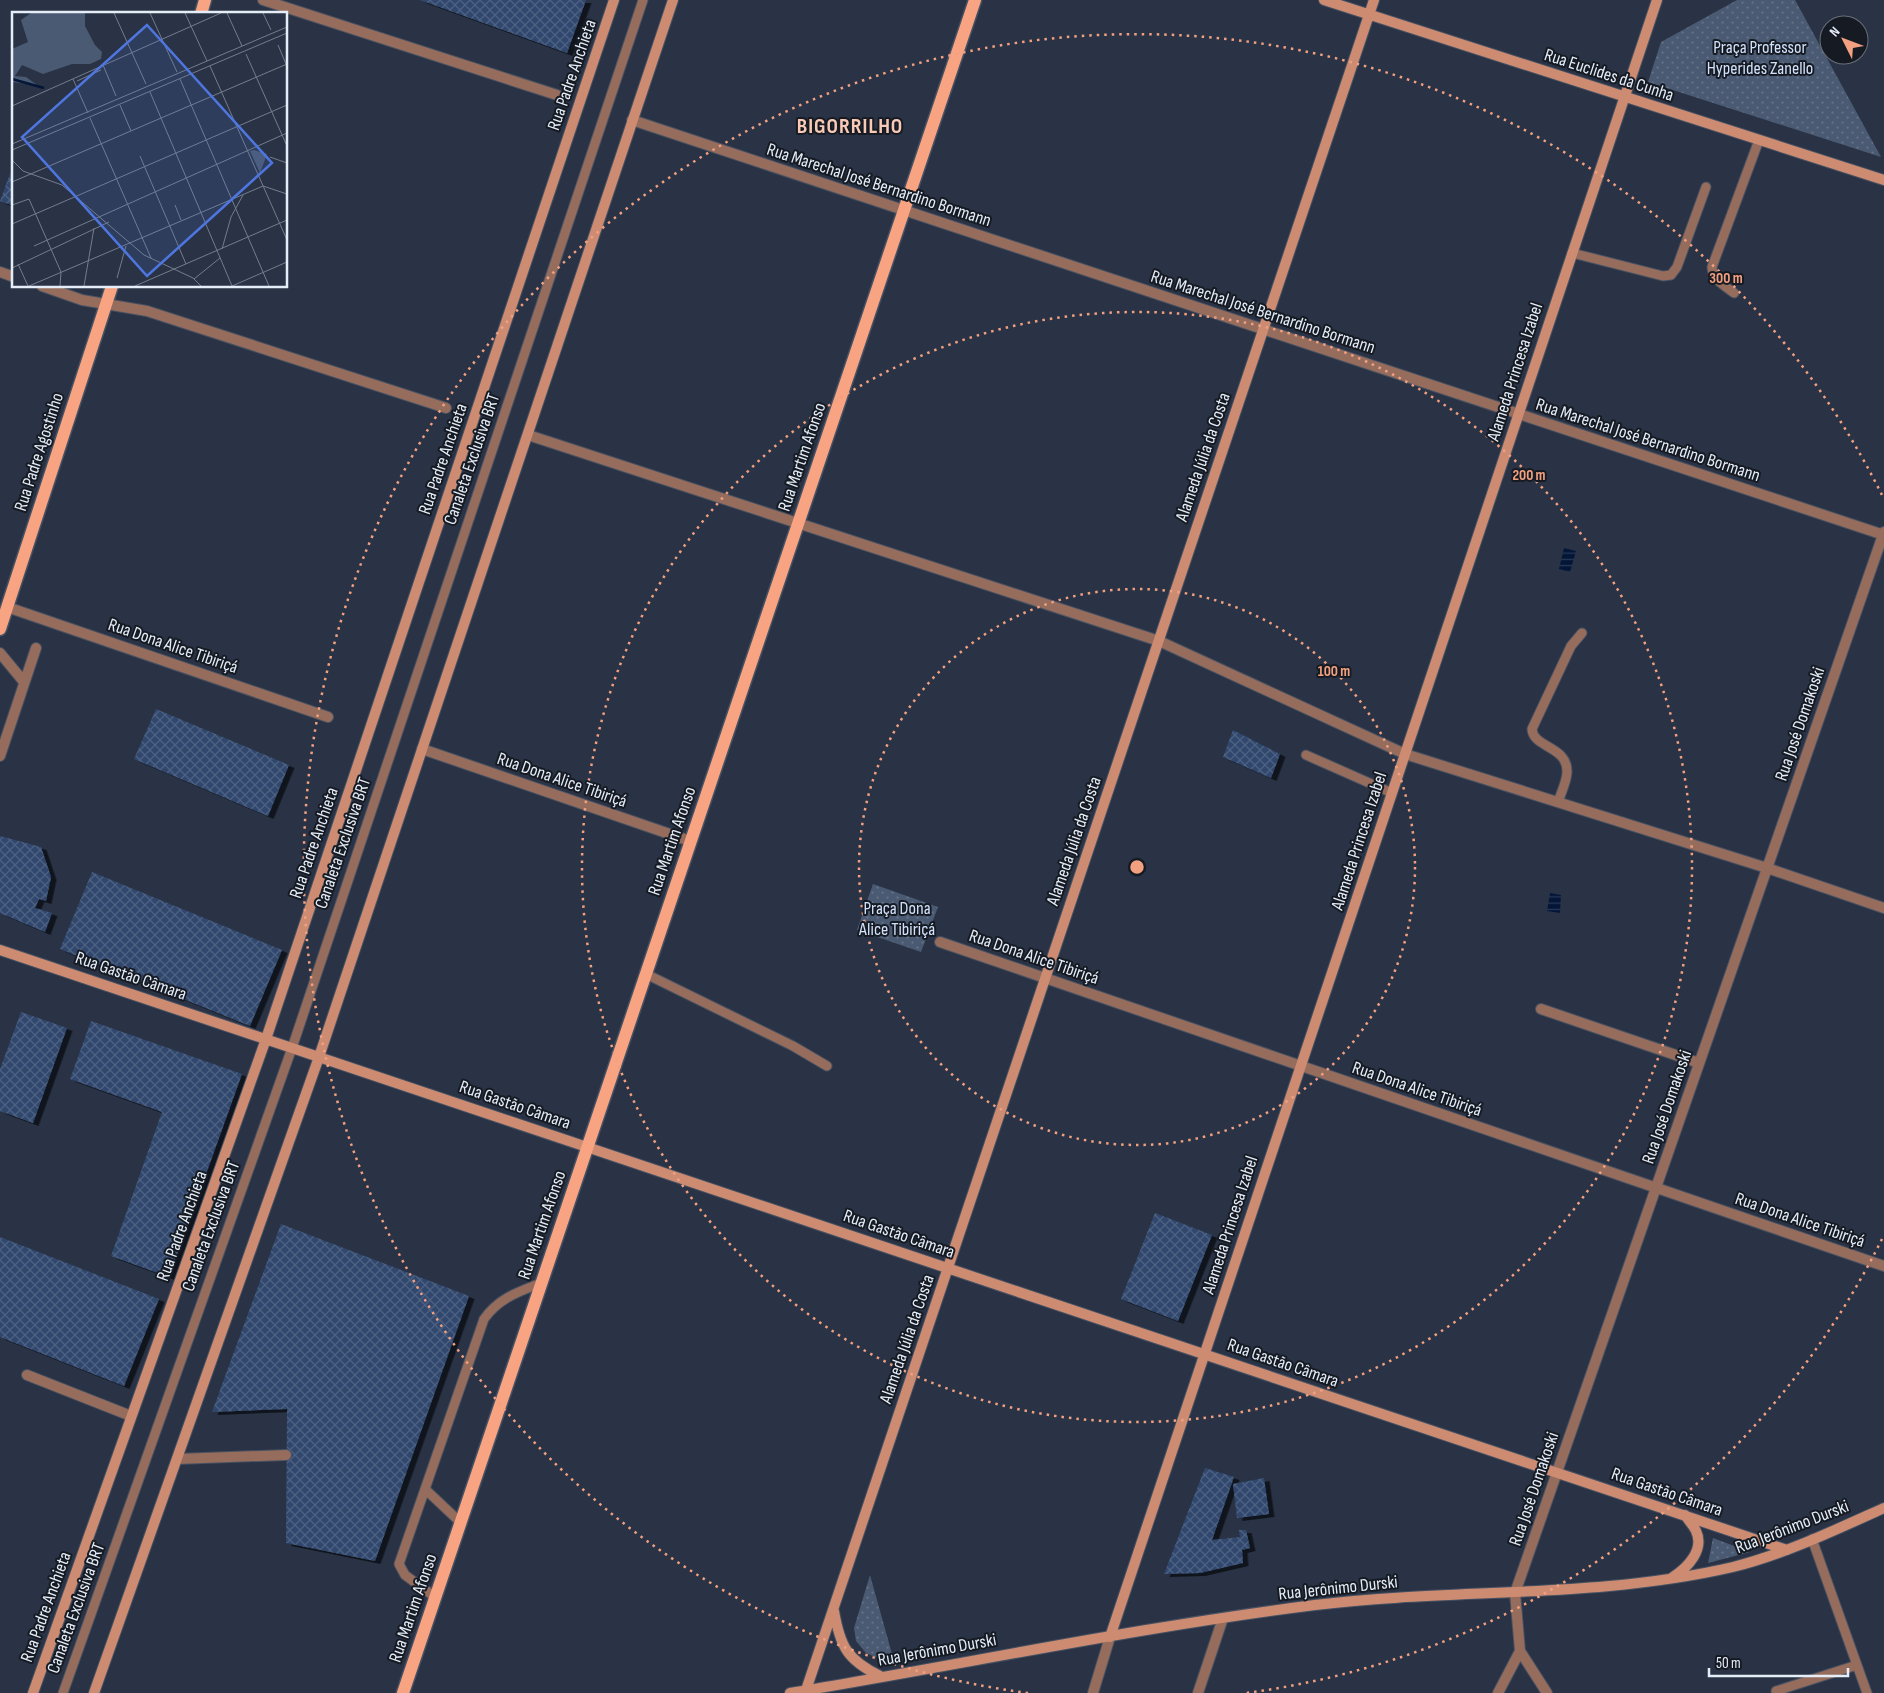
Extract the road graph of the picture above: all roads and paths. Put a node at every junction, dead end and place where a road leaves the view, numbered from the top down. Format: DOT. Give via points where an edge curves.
graph roads {
  1 [pos="263,0"];
  2 [pos="614,0"];
  3 [pos="643,0"];
  4 [pos="673,0"];
  5 [pos="975,0"];
  6 [pos="1324,0"];
  7 [pos="1374,0"];
  8 [pos="1657,0"];
  9 [pos="1369,14"];
  10 [pos="557,95"];
  11 [pos="1624,97"];
  12 [pos="632,120"];
  13 [pos="1759,140"];
  14 [pos="1884,180"];
  15 [pos="1706,187"];
  16 [pos="904,210"];
  17 [pos="1572,253"];
  18 [pos="0,272"];
  19 [pos="12,276"];
  20 [pos="48,288"];
  21 [pos="111,288"];
  22 [pos="1734,293"];
  23 [pos="106,304"];
  24 [pos="1263,329"];
  25 [pos="446,408"];
  26 [pos="1518,414"];
  27 [pos="528,435"];
  28 [pos="798,523"];
  29 [pos="1884,534"];
  30 [pos="7,607"];
  31 [pos="0,629"];
  32 [pos="1582,633"];
  33 [pos="1158,641"];
  34 [pos="36,648"];
  35 [pos="0,653"];
  36 [pos="24,682"];
  37 [pos="328,717"];
  38 [pos="422,749"];
  39 [pos="1405,754"];
  40 [pos="1306,755"];
  41 [pos="0,756"];
  42 [pos="1392,793"];
  43 [pos="1558,802"];
  44 [pos="690,842"];
  45 [pos="1767,868"];
  46 [pos="1884,908"];
  47 [pos="940,942"];
  48 [pos="0,950"];
  49 [pos="646,974"];
  50 [pos="1045,978"];
  51 [pos="1541,1009"];
  52 [pos="266,1039"];
  53 [pos="292,1048"];
  54 [pos="319,1057"];
  55 [pos="1699,1063"];
  56 [pos="827,1066"];
  57 [pos="1301,1066"];
  58 [pos="587,1147"];
  59 [pos="1656,1188"];
  60 [pos="1884,1266"];
  61 [pos="948,1268"];
  62 [pos="541,1283"];
  63 [pos="1204,1354"];
  64 [pos="27,1375"];
  65 [pos="132,1416"];
  66 [pos="286,1455"];
  67 [pos="177,1459"];
  68 [pos="1557,1472"];
  69 [pos="425,1489"];
  70 [pos="1884,1508"];
  71 [pos="1684,1515"];
  72 [pos="460,1522"];
  73 [pos="1812,1539"];
  74 [pos="1787,1550"];
  75 [pos="1668,1580"];
  76 [pos="1515,1592"];
  77 [pos="435,1598"];
  78 [pos="833,1607"];
  79 [pos="1224,1618"];
  80 [pos="1110,1637"];
  81 [pos="1520,1650"];
  82 [pos="1857,1665"];
  83 [pos="880,1676"];
  84 [pos="1776,1691"];
  85 [pos="806,1692"];
  86 [pos="33,1693"];
  87 [pos="63,1693"];
  88 [pos="94,1693"];
  89 [pos="403,1693"];
  90 [pos="790,1693"];
  91 [pos="1093,1693"];
  92 [pos="1198,1693"];
  93 [pos="1498,1693"];
  94 [pos="1547,1693"];
  95 [pos="1867,1693"];
  1 -- 10 [label="street"];
  2 -- 52 [label="street, Rua Padre Anchieta"];
  3 -- 53 [label="lane, Canaleta Exclusiva BRT"];
  4 -- 12 [label="street"];
  5 -- 16 [label="main road, Rua Martim Afonso"];
  6 -- 9 [label="street, Rua Euclides da Cunha"];
  7 -- 9 [label="street, Alameda Júlia da Costa"];
  8 -- 11 [label="street, Alameda Princesa Izabel"];
  9 -- 11 [label="street, Rua Euclides da Cunha"];
  9 -- 24 [label="street, Alameda Júlia da Costa"];
  11 -- 13 [label="street, Rua Euclides da Cunha"];
  11 -- 17 [label="street, Alameda Princesa Izabel"];
  12 -- 16 [label="street, Rua Marechal José Bernardino Bormann"];
  12 -- 27 [label="street"];
  13 -- 14 [label="street, Rua Euclides da Cunha"];
  13 -- 22 [label="lane" via="1712,266 1716,278"];
  15 -- 17 [label="lane" via="1677,267 1671,275 1663,276"];
  16 -- 24 [label="street, Rua Marechal José Bernardino Bormann"];
  16 -- 28 [label="main road, Rua Martim Afonso"];
  17 -- 26 [label="street, Alameda Princesa Izabel"];
  18 -- 19 [label="street"];
  20 -- 23 [label="street"];
  21 -- 23 [label="main road, Rua Padre Agostinho"];
  23 -- 25 [label="street" via="147,311"];
  23 -- 30 [label="main road, Rua Padre Agostinho"];
  24 -- 26 [label="street, Rua Marechal José Bernardino Bormann"];
  24 -- 33 [label="street, Alameda Júlia da Costa"];
  26 -- 29 [label="street, Rua Marechal José Bernardino Bormann"];
  26 -- 39 [label="street, Alameda Princesa Izabel"];
  27 -- 28 [label="street"];
  27 -- 38 [label="street"];
  28 -- 33 [label="street"];
  28 -- 44 [label="main road, Rua Martim Afonso"];
  29 -- 45 [label="street, Rua José Domakoski"];
  30 -- 31 [label="main road, Rua Padre Agostinho"];
  30 -- 37 [label="street, Rua Dona Alice Tibiriçá"];
  32 -- 43 [label="lane" via="1571,646 1532,729 1532,735 1567,762 1568,774"];
  33 -- 39 [label="street"];
  33 -- 50 [label="street, Alameda Júlia da Costa"];
  34 -- 36 [label="street"];
  35 -- 36 [label="street"];
  36 -- 41 [label="street"];
  38 -- 44 [label="street, Rua Dona Alice Tibiriçá"];
  38 -- 54 [label="street"];
  39 -- 42 [label="street, Alameda Princesa Izabel"];
  39 -- 43 [label="street"];
  40 -- 42 [label="lane"];
  42 -- 57 [label="street, Alameda Princesa Izabel"];
  43 -- 45 [label="street"];
  44 -- 49 [label="main road, Rua Martim Afonso"];
  45 -- 46 [label="street"];
  45 -- 55 [label="street, Rua José Domakoski"];
  47 -- 50 [label="street, Rua Dona Alice Tibiriçá"];
  48 -- 52 [label="street, Rua Gastão Câmara"];
  49 -- 56 [label="lane"];
  49 -- 58 [label="main road, Rua Martim Afonso"];
  50 -- 57 [label="street, Rua Dona Alice Tibiriçá"];
  50 -- 61 [label="street, Alameda Júlia da Costa"];
  51 -- 55 [label="street"];
  52 -- 53 [label="street, Rua Gastão Câmara"];
  52 -- 65 [label="street, Rua Padre Anchieta"];
  53 -- 54 [label="street, Rua Gastão Câmara"];
  53 -- 87 [label="lane, Canaleta Exclusiva BRT"];
  54 -- 58 [label="street, Rua Gastão Câmara"];
  54 -- 67 [label="street"];
  55 -- 59 [label="street, Rua José Domakoski"];
  57 -- 59 [label="street, Rua Dona Alice Tibiriçá"];
  57 -- 63 [label="street, Alameda Princesa Izabel"];
  58 -- 61 [label="street, Rua Gastão Câmara"];
  58 -- 62 [label="main road, Rua Martim Afonso"];
  59 -- 60 [label="street, Rua Dona Alice Tibiriçá"];
  59 -- 68 [label="street, Rua José Domakoski"];
  61 -- 63 [label="street, Rua Gastão Câmara"];
  61 -- 78 [label="street, Alameda Júlia da Costa"];
  62 -- 69 [label="lane" via="506,1297 484,1320"];
  62 -- 72 [label="main road, Rua Martim Afonso"];
  63 -- 68 [label="street, Rua Gastão Câmara"];
  63 -- 80 [label="street, Alameda Princesa Izabel"];
  64 -- 65 [label="street"];
  65 -- 86 [label="street, Rua Padre Anchieta"];
  66 -- 67 [label="street"];
  67 -- 88 [label="street"];
  68 -- 71 [label="street, Rua Gastão Câmara"];
  68 -- 76 [label="street, Rua José Domakoski"];
  69 -- 72 [label="lane"];
  69 -- 77 [label="lane" via="399,1564 405,1576"];
  70 -- 73 [label="street, Rua Jerônimo Durski"];
  71 -- 74 [label="street, Rua Gastão Câmara"];
  71 -- 75 [label="street" via="1697,1532 1695,1556 1685,1569"];
  72 -- 77 [label="main road, Rua Martim Afonso"];
  73 -- 74 [label="street, Rua Jerônimo Durski"];
  73 -- 82 [label="lane"];
  74 -- 75 [label="street, Rua Jerônimo Durski" via="1735,1566"];
  75 -- 76 [label="street, Rua Jerônimo Durski" via="1598,1588"];
  76 -- 79 [label="street, Rua Jerônimo Durski" via="1348,1601"];
  76 -- 81 [label="street, Rua José Domakoski"];
  77 -- 89 [label="main road, Rua Martim Afonso"];
  78 -- 83 [label="street" via="837,1631 847,1654 854,1662"];
  78 -- 85 [label="street, Alameda Júlia da Costa"];
  79 -- 80 [label="street, Rua Jerônimo Durski"];
  79 -- 92 [label="street"];
  80 -- 83 [label="street, Rua Jerônimo Durski"];
  80 -- 91 [label="street, Alameda Princesa Izabel"];
  81 -- 93 [label="street"];
  81 -- 94 [label="street"];
  82 -- 84 [label="lane"];
  82 -- 95 [label="lane"];
  83 -- 85 [label="street, Rua Jerônimo Durski"];
  85 -- 90 [label="street, Rua Jerônimo Durski"];
}
